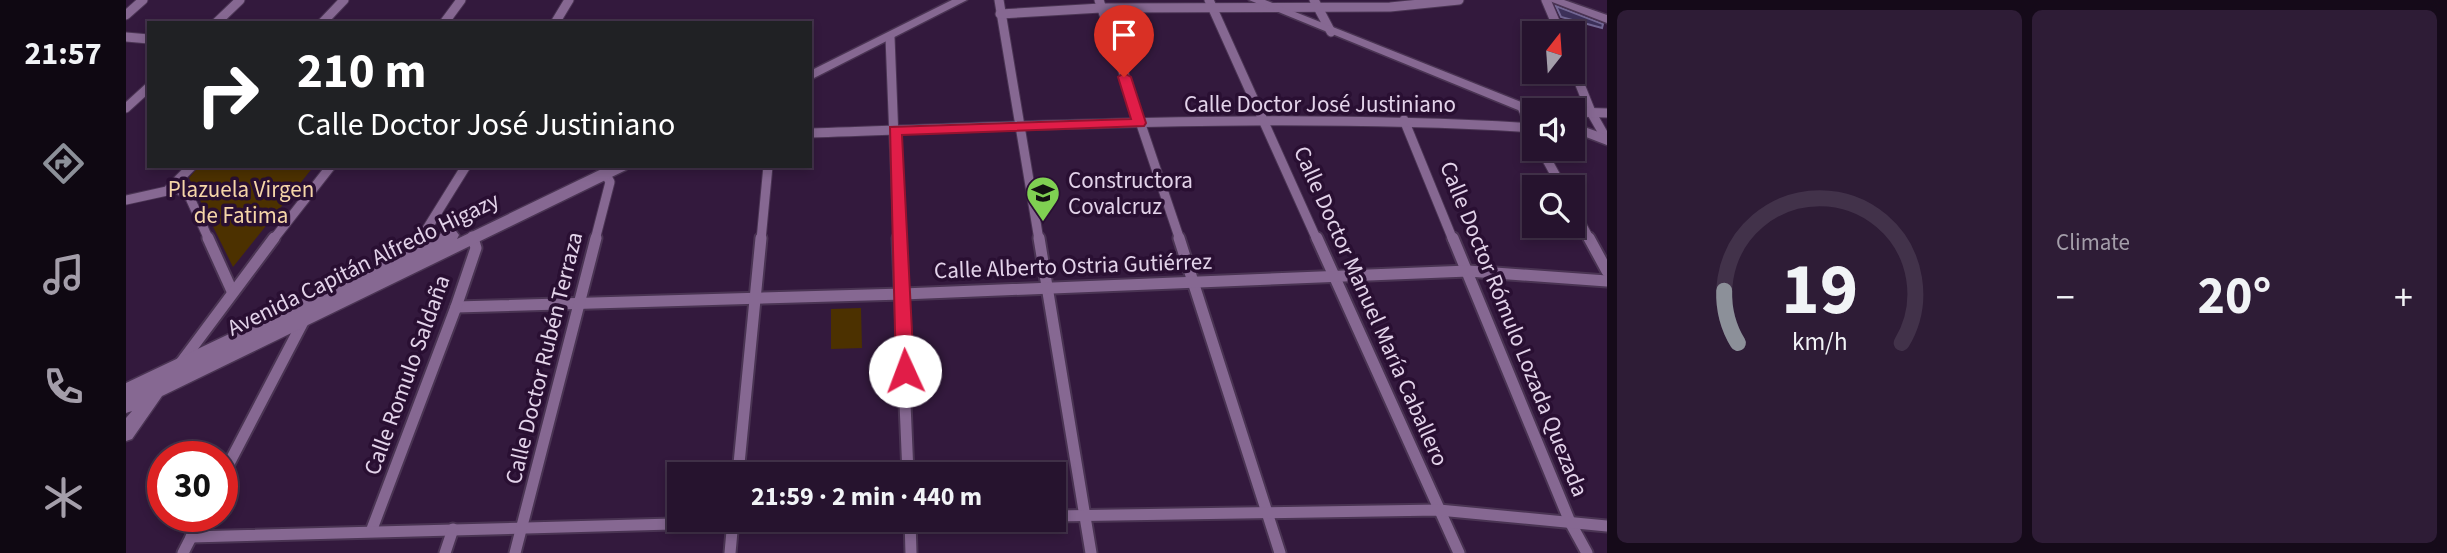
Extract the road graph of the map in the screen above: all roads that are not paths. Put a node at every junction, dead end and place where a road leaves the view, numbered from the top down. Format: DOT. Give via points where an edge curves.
graph roads {
  1 [pos="143,0"];
  2 [pos="240,0"];
  3 [pos="344,0"];
  4 [pos="461,0"];
  5 [pos="569,0"];
  6 [pos="940,0"];
  7 [pos="961,0"];
  8 [pos="999,0"];
  9 [pos="1255,0"];
  10 [pos="1459,0"];
  11 [pos="1546,0"];
  12 [pos="1553,0"];
  13 [pos="1572,0"];
  14 [pos="1211,3"];
  15 [pos="1100,4"];
  16 [pos="1317,4"];
  17 [pos="1269,6"];
  18 [pos="1607,12"];
  19 [pos="1000,14"];
  20 [pos="126,15"];
  21 [pos="1607,19"];
  22 [pos="218,21"];
  23 [pos="324,21"];
  24 [pos="445,21"];
  25 [pos="556,21"];
  26 [pos="1555,21"];
  27 [pos="1331,32"];
  28 [pos="126,37"];
  29 [pos="890,37"];
  30 [pos="147,39"];
  31 [pos="812,64"];
  32 [pos="812,75"];
  33 [pos="1580,84"];
  34 [pos="147,89"];
  35 [pos="1522,107"];
  36 [pos="126,108"];
  37 [pos="1585,112"];
  38 [pos="1591,112"];
  39 [pos="1607,113"];
  40 [pos="1264,120"];
  41 [pos="1404,120"];
  42 [pos="1139,123"];
  43 [pos="1522,126"];
  44 [pos="1018,127"];
  45 [pos="895,130"];
  46 [pos="1585,132"];
  47 [pos="812,133"];
  48 [pos="1607,140"];
  49 [pos="190,168"];
  50 [pos="329,168"];
  51 [pos="465,168"];
  52 [pos="768,168"];
  53 [pos="607,169"];
  54 [pos="174,186"];
  55 [pos="126,200"];
  56 [pos="1585,231"];
  57 [pos="472,236"];
  58 [pos="413,259"];
  59 [pos="1468,271"];
  60 [pos="1607,271"];
  61 [pos="1335,278"];
  62 [pos="1607,281"];
  63 [pos="1194,283"];
  64 [pos="1046,286"];
  65 [pos="232,291"];
  66 [pos="902,294"];
  67 [pos="755,299"];
  68 [pos="580,303"];
  69 [pos="456,307"];
  70 [pos="304,320"];
  71 [pos="177,367"];
  72 [pos="126,391"];
  73 [pos="156,392"];
  74 [pos="126,405"];
  75 [pos="126,433"];
  76 [pos="238,446"];
  77 [pos="739,462"];
  78 [pos="908,462"];
  79 [pos="1440,510"];
  80 [pos="1267,511"];
  81 [pos="1085,515"];
  82 [pos="1066,516"];
  83 [pos="1570,522"];
  84 [pos="667,523"];
  85 [pos="522,526"];
  86 [pos="1607,526"];
  87 [pos="372,528"];
  88 [pos="453,529"];
  89 [pos="194,532"];
  90 [pos="732,532"];
  91 [pos="910,532"];
  92 [pos="191,537"];
  93 [pos="183,553"];
  94 [pos="445,553"];
  95 [pos="515,553"];
  96 [pos="730,553"];
  97 [pos="911,553"];
  98 [pos="1091,553"];
  99 [pos="1280,553"];
  100 [pos="1459,553"];
  101 [pos="1587,553"];
  1 -- 20 [label="street"];
  2 -- 22 [label="street"];
  3 -- 23 [label="street"];
  4 -- 24 [label="street"];
  5 -- 25 [label="street"];
  6 -- 31 [label="street"];
  7 -- 29 [label="street"];
  8 -- 19 [label="street"];
  9 -- 17 [label="street"];
  10 -- 16 [label="street" via="1422,6"];
  11 -- 26 [label="street"];
  12 -- 21 [label="street"];
  13 -- 18 [label="street"];
  14 -- 15 [label="street"];
  14 -- 17 [label="street"];
  14 -- 40 [label="street, Calle Doctor Manuel María Caballero"];
  15 -- 19 [label="street"];
  15 -- 42 [label="street"];
  16 -- 17 [label="street"];
  16 -- 27 [label="street"];
  17 -- 27 [label="street"];
  19 -- 44 [label="street"];
  27 -- 35 [label="street"];
  28 -- 30 [label="street"];
  29 -- 32 [label="street"];
  29 -- 45 [label="street"];
  33 -- 38 [label="street"];
  34 -- 36 [label="street"];
  37 -- 38 [label="street"];
  38 -- 39 [label="street"];
  38 -- 48 [label="street"];
  40 -- 41 [label="street, Calle Doctor José Justiniano"];
  40 -- 42 [label="street, Calle Doctor José Justiniano"];
  40 -- 61 [label="street, Calle Doctor Manuel María Caballero"];
  41 -- 43 [label="street, Calle Doctor José Justiniano"];
  41 -- 59 [label="street, Calle Doctor Rómulo Lozada Quezada"];
  42 -- 44 [label="street, Calle Doctor José Justiniano"];
  42 -- 63 [label="street"];
  44 -- 45 [label="street, Calle Doctor José Justiniano"];
  44 -- 64 [label="street"];
  45 -- 47 [label="street, Calle Doctor José Justiniano"];
  45 -- 66 [label="street"];
  46 -- 48 [label="street"];
  49 -- 54 [label="street"];
  50 -- 65 [label="street"];
  51 -- 58 [label="street"];
  52 -- 67 [label="street"];
  53 -- 57 [label="street, Avenida Capitán Alfredo Higazy"];
  53 -- 58 [label="street, Avenida Capitán Alfredo Higazy"];
  53 -- 68 [label="street, Calle Doctor Rubén Terraza" via="610,182"];
  54 -- 55 [label="street" via="160,194"];
  54 -- 65 [label="street" via="190,198"];
  56 -- 60 [label="street"];
  57 -- 58 [label="street, Avenida Capitán Alfredo Higazy"];
  57 -- 69 [label="street, Calle Romulo Saldaña" via="476,248"];
  58 -- 70 [label="street, Avenida Capitán Alfredo Higazy"];
  58 -- 71 [label="street, Avenida Capitán Alfredo Higazy"];
  59 -- 61 [label="street, Calle Alberto Ostria Gutiérrez"];
  59 -- 62 [label="street, Calle Alberto Ostria Gutiérrez"];
  59 -- 83 [label="street, Calle Doctor Rómulo Lozada Quezada"];
  61 -- 63 [label="street, Calle Alberto Ostria Gutiérrez"];
  61 -- 79 [label="street, Calle Doctor Manuel María Caballero"];
  63 -- 64 [label="street, Calle Alberto Ostria Gutiérrez"];
  63 -- 80 [label="street"];
  64 -- 66 [label="street, Calle Alberto Ostria Gutiérrez"];
  64 -- 81 [label="street"];
  65 -- 71 [label="street"];
  66 -- 67 [label="street, Calle Alberto Ostria Gutiérrez"];
  66 -- 78 [label="street"];
  67 -- 68 [label="street, Calle Alberto Ostria Gutiérrez"];
  67 -- 77 [label="street"];
  68 -- 69 [label="street, Calle Alberto Ostria Gutiérrez"];
  68 -- 85 [label="street, Calle Doctor Rubén Terraza"];
  69 -- 87 [label="street, Calle Romulo Saldaña"];
  70 -- 73 [label="street, Avenida Capitán Alfredo Higazy"];
  70 -- 76 [label="street"];
  71 -- 72 [label="street, Avenida Capitán Alfredo Higazy"];
  71 -- 73 [label="street"];
  73 -- 74 [label="street, Avenida Capitán Alfredo Higazy"];
  73 -- 75 [label="street"];
  79 -- 80 [label="street"];
  79 -- 83 [label="street"];
  79 -- 100 [label="street, Calle Doctor Manuel María Caballero"];
  80 -- 81 [label="street"];
  80 -- 99 [label="street"];
  81 -- 82 [label="street"];
  81 -- 98 [label="street"];
  83 -- 86 [label="street"];
  83 -- 101 [label="street, Calle Doctor Rómulo Lozada Quezada"];
  84 -- 85 [label="street"];
  85 -- 88 [label="street"];
  85 -- 95 [label="street, Calle Doctor Rubén Terraza"];
  87 -- 88 [label="street"];
  87 -- 92 [label="street"];
  88 -- 94 [label="street"];
  89 -- 92 [label="street"];
  90 -- 96 [label="street"];
  91 -- 97 [label="street"];
  92 -- 93 [label="street"];
}
